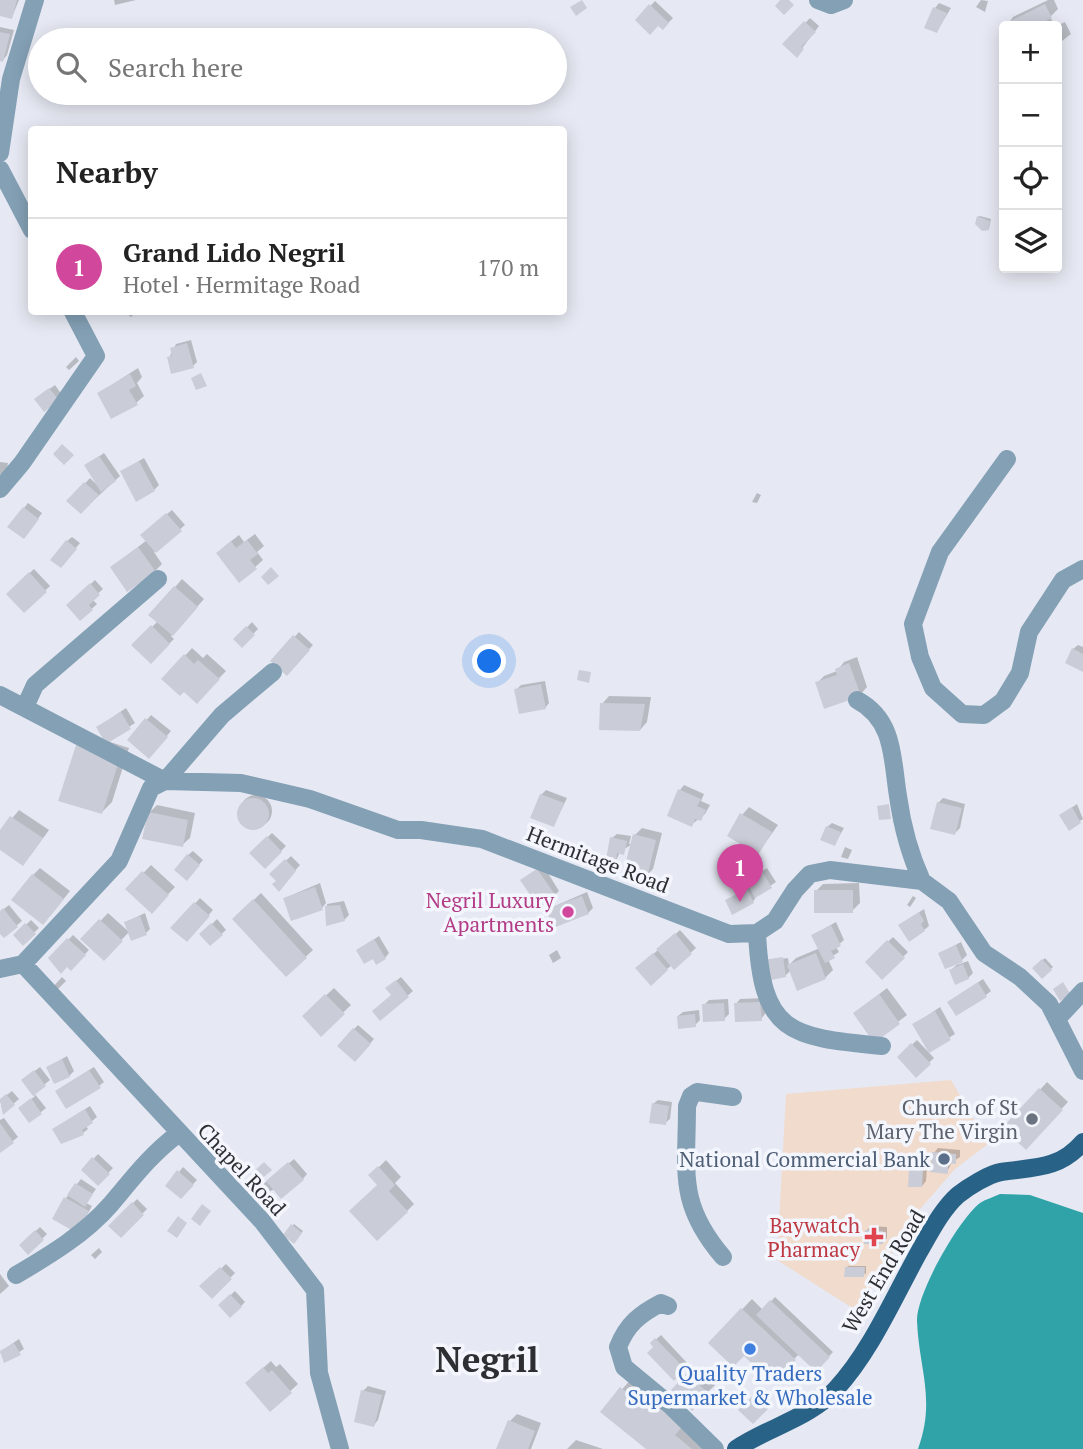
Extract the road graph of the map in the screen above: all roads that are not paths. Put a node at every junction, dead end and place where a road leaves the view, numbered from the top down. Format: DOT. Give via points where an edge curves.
graph roads {
  1 [pos="35,0"];
  2 [pos="818,0"];
  3 [pos="844,0"];
  4 [pos="0,153"];
  5 [pos="0,169"];
  6 [pos="28,222"];
  7 [pos="75,315"];
  8 [pos="1007,459"];
  9 [pos="0,489"];
  10 [pos="1083,569"];
  11 [pos="158,579"];
  12 [pos="273,672"];
  13 [pos="0,695"];
  14 [pos="857,700"];
  15 [pos="25,707"];
  16 [pos="164,781"];
  17 [pos="922,881"];
  18 [pos="757,933"];
  19 [pos="23,964"];
  20 [pos="0,970"];
  21 [pos="1083,991"];
  22 [pos="1057,1019"];
  23 [pos="882,1046"];
  24 [pos="1083,1070"];
  25 [pos="733,1097"];
  26 [pos="178,1133"];
  27 [pos="1083,1142"];
  28 [pos="723,1257"];
  29 [pos="16,1275"];
  30 [pos="668,1306"];
  31 [pos="340,1449"];
  32 [pos="715,1449"];
  33 [pos="736,1449"];
  1 -- 4 [label="street" via="10,79"];
  2 -- 3 [label="street" via="831,5"];
  5 -- 6 [label="street"];
  7 -- 9 [label="street" via="96,356"];
  8 -- 10 [label="street" via="940,551 913,624 933,688 962,714 984,715 1003,701 1020,673 1029,632 1063,580"];
  11 -- 15 [label="street" via="35,685"];
  12 -- 16 [label="street" via="222,715"];
  13 -- 15 [label="street, Hermitage Road"];
  14 -- 17 [label="street" via="881,720 895,754 905,834"];
  15 -- 16 [label="street, Hermitage Road"];
  16 -- 18 [label="street, Hermitage Road" via="241,783 310,799 398,831 482,839 729,934"];
  16 -- 19 [label="street" via="151,788 140,807 119,861"];
  17 -- 18 [label="street" via="830,870 810,874 775,921"];
  17 -- 22 [label="street" via="949,901 984,953 1035,989"];
  18 -- 23 [label="street" via="759,973 767,1001 780,1021 803,1033"];
  19 -- 20 [label="street"];
  19 -- 26 [label="street, Chapel Road"];
  21 -- 22 [label="street"];
  22 -- 24 [label="street"];
  25 -- 28 [label="street" via="697,1092 687,1106 687,1197 703,1234"];
  26 -- 29 [label="street" via="155,1151 89,1225"];
  26 -- 31 [label="street, Chapel Road" via="262,1221 315,1290 319,1373"];
  27 -- 33 [label="main road, West End Road" via="1075,1152 1043,1169 997,1172 958,1195 933,1228 866,1346 835,1390 795,1420"];
  30 -- 32 [label="street" via="661,1303 626,1328 618,1347 624,1367"];
}
